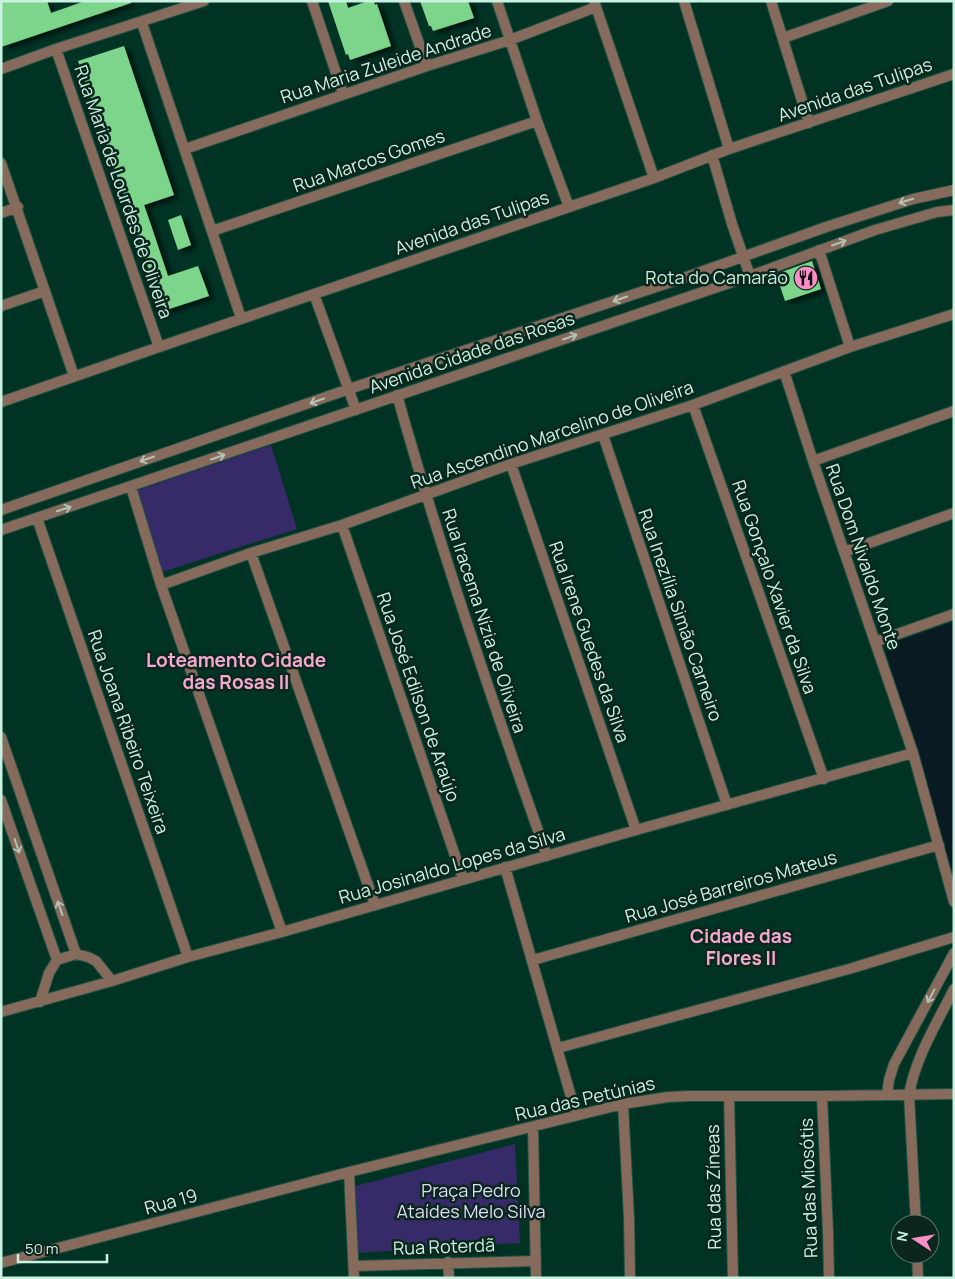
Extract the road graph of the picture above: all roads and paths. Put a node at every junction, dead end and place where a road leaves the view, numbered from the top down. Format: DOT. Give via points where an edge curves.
graph roads {
  1 [pos="204,1"];
  2 [pos="312,1"];
  3 [pos="404,1"];
  4 [pos="497,1"];
  5 [pos="684,1"];
  6 [pos="772,1"];
  7 [pos="888,1"];
  8 [pos="595,4"];
  9 [pos="142,23"];
  10 [pos="782,38"];
  11 [pos="510,40"];
  12 [pos="56,49"];
  13 [pos="426,66"];
  14 [pos="1,69"];
  15 [pos="954,74"];
  16 [pos="343,94"];
  17 [pos="537,121"];
  18 [pos="809,123"];
  19 [pos="185,149"];
  20 [pos="729,149"];
  21 [pos="712,155"];
  22 [pos="1,163"];
  23 [pos="654,178"];
  24 [pos="954,190"];
  25 [pos="569,207"];
  26 [pos="18,208"];
  27 [pos="954,210"];
  28 [pos="1,213"];
  29 [pos="212,231"];
  30 [pos="819,250"];
  31 [pos="743,256"];
  32 [pos="750,276"];
  33 [pos="45,291"];
  34 [pos="314,294"];
  35 [pos="1,306"];
  36 [pos="954,314"];
  37 [pos="241,318"];
  38 [pos="159,347"];
  39 [pos="850,348"];
  40 [pos="784,371"];
  41 [pos="74,376"];
  42 [pos="350,389"];
  43 [pos="397,395"];
  44 [pos="1,402"];
  45 [pos="693,405"];
  46 [pos="356,410"];
  47 [pos="954,411"];
  48 [pos="603,435"];
  49 [pos="813,461"];
  50 [pos="511,464"];
  51 [pos="131,487"];
  52 [pos="425,494"];
  53 [pos="1,510"];
  54 [pos="954,513"];
  55 [pos="37,518"];
  56 [pos="342,525"];
  57 [pos="1,530"];
  58 [pos="844,552"];
  59 [pos="251,554"];
  60 [pos="161,585"];
  61 [pos="954,614"];
  62 [pos="876,642"];
  63 [pos="1,737"];
  64 [pos="914,753"];
  65 [pos="824,779"];
  66 [pos="1,800"];
  67 [pos="727,805"];
  68 [pos="636,830"];
  69 [pos="938,845"];
  70 [pos="547,856"];
  71 [pos="505,868"];
  72 [pos="463,879"];
  73 [pos="954,902"];
  74 [pos="375,905"];
  75 [pos="282,932"];
  76 [pos="954,937"];
  77 [pos="954,953"];
  78 [pos="76,954"];
  79 [pos="188,957"];
  80 [pos="57,960"];
  81 [pos="533,960"];
  82 [pos="112,981"];
  83 [pos="954,990"];
  84 [pos="40,1002"];
  85 [pos="1,1012"];
  86 [pos="558,1048"];
  87 [pos="954,1094"];
  88 [pos="909,1095"];
  89 [pos="729,1096"];
  90 [pos="822,1096"];
  91 [pos="887,1096"];
  92 [pos="623,1104"];
  93 [pos="576,1114"];
  94 [pos="533,1126"];
  95 [pos="349,1172"];
  96 [pos="915,1214"];
  97 [pos="536,1261"];
  98 [pos="448,1262"];
  99 [pos="1,1263"];
  100 [pos="917,1264"];
  101 [pos="354,1266"];
  102 [pos="354,1278"];
  103 [pos="449,1278"];
  104 [pos="536,1278"];
  105 [pos="630,1278"];
  106 [pos="733,1278"];
  107 [pos="829,1278"];
  108 [pos="918,1278"];
  1 -- 9 [label="street"];
  2 -- 16 [label="street"];
  3 -- 13 [label="street"];
  4 -- 11 [label="street"];
  5 -- 20 [label="street"];
  6 -- 10 [label="street"];
  7 -- 10 [label="street"];
  8 -- 11 [label="street, Rua Maria Zuleide Andrade"];
  8 -- 23 [label="street"];
  9 -- 12 [label="street"];
  9 -- 19 [label="street"];
  10 -- 18 [label="street"];
  11 -- 13 [label="street, Rua Maria Zuleide Andrade"];
  11 -- 17 [label="street"];
  12 -- 14 [label="street"];
  12 -- 38 [label="street, Rua Maria de Lourdes de Oliveira"];
  13 -- 16 [label="street, Rua Maria Zuleide Andrade"];
  15 -- 18 [label="street, Avenida das Tulipas"];
  16 -- 19 [label="street, Rua Maria Zuleide Andrade"];
  17 -- 25 [label="street"];
  17 -- 29 [label="street, Rua Marcos Gomes"];
  18 -- 20 [label="street, Avenida das Tulipas"];
  19 -- 29 [label="street"];
  20 -- 21 [label="street, Avenida das Tulipas"];
  21 -- 23 [label="street, Avenida das Tulipas"];
  21 -- 31 [label="street"];
  22 -- 26 [label="street"];
  23 -- 25 [label="street, Avenida das Tulipas"];
  24 -- 31 [label="street, Avenida Cidade das Rosas, one-way" via="913,199"];
  25 -- 34 [label="street, Avenida das Tulipas"];
  26 -- 28 [label="street"];
  26 -- 33 [label="street"];
  30 -- 27 [label="street, Avenida Cidade das Rosas, one-way" via="894,224"];
  29 -- 37 [label="street"];
  30 -- 32 [label="street, Avenida Cidade das Rosas"];
  30 -- 39 [label="street"];
  31 -- 32 [label="street"];
  31 -- 42 [label="street, Avenida Cidade das Rosas, one-way"];
  43 -- 32 [label="street, Avenida Cidade das Rosas, one-way"];
  33 -- 35 [label="street"];
  33 -- 41 [label="street"];
  34 -- 37 [label="street, Avenida das Tulipas"];
  34 -- 42 [label="street"];
  36 -- 39 [label="street, Rua Ascendino Marcelino de Oliveira"];
  37 -- 38 [label="street, Avenida das Tulipas"];
  38 -- 41 [label="street, Avenida das Tulipas"];
  39 -- 40 [label="street, Rua Ascendino Marcelino de Oliveira"];
  40 -- 45 [label="street, Rua Ascendino Marcelino de Oliveira"];
  40 -- 49 [label="street, Rua Dom Nivaldo Monte"];
  41 -- 44 [label="street, Avenida das Tulipas"];
  42 -- 46 [label="street"];
  42 -- 53 [label="street, Avenida Cidade das Rosas, one-way"];
  43 -- 46 [label="street, Avenida Cidade das Rosas"];
  43 -- 52 [label="street, Rua Iracema Nízia de Oliveira"];
  45 -- 48 [label="street, Rua Ascendino Marcelino de Oliveira"];
  45 -- 65 [label="street, Rua Gonçalo Xavier da Silva"];
  51 -- 46 [label="street, Avenida Cidade das Rosas, one-way"];
  47 -- 49 [label="street"];
  48 -- 50 [label="street, Rua Ascendino Marcelino de Oliveira"];
  48 -- 67 [label="street, Rua Inezília Simão Carneiro"];
  49 -- 58 [label="street, Rua Dom Nivaldo Monte"];
  50 -- 52 [label="street, Rua Ascendino Marcelino de Oliveira"];
  50 -- 68 [label="street, Rua Irene Guedes da Silva"];
  55 -- 51 [label="street, Avenida Cidade das Rosas, one-way"];
  51 -- 60 [label="street"];
  52 -- 56 [label="street, Rua Ascendino Marcelino de Oliveira"];
  52 -- 70 [label="street, Rua Iracema Nízia de Oliveira"];
  54 -- 58 [label="street"];
  55 -- 57 [label="street, Avenida Cidade das Rosas"];
  55 -- 79 [label="street, Rua Joana Ribeiro Teixeira"];
  56 -- 59 [label="street, Rua Ascendino Marcelino de Oliveira"];
  56 -- 72 [label="street, Rua José Edilson de Araújo"];
  58 -- 62 [label="street, Rua Dom Nivaldo Monte"];
  59 -- 60 [label="street, Rua Ascendino Marcelino de Oliveira"];
  59 -- 74 [label="street"];
  60 -- 75 [label="street"];
  61 -- 62 [label="street"];
  62 -- 64 [label="street, Rua Dom Nivaldo Monte"];
  78 -- 63 [label="street, one-way"];
  64 -- 65 [label="street, Rua Josinaldo Lopes da Silva"];
  64 -- 69 [label="street, Rua Dom Nivaldo Monte"];
  65 -- 67 [label="street, Rua Josinaldo Lopes da Silva"];
  66 -- 80 [label="street, one-way"];
  67 -- 68 [label="street, Rua Josinaldo Lopes da Silva"];
  68 -- 70 [label="street, Rua Josinaldo Lopes da Silva"];
  69 -- 73 [label="street, Rua Dom Nivaldo Monte"];
  69 -- 81 [label="street, Rua José Barreiros Mateus"];
  70 -- 71 [label="street, Rua Josinaldo Lopes da Silva"];
  71 -- 72 [label="street, Rua Josinaldo Lopes da Silva"];
  71 -- 81 [label="street"];
  72 -- 74 [label="street, Rua Josinaldo Lopes da Silva"];
  74 -- 75 [label="street, Rua Josinaldo Lopes da Silva"];
  75 -- 79 [label="street, Rua Josinaldo Lopes da Silva"];
  76 -- 86 [label="street"];
  77 -- 91 [label="street, one-way" via="894,1064"];
  78 -- 80 [label="street"];
  78 -- 82 [label="street" via="96,961"];
  79 -- 82 [label="street, Rua Josinaldo Lopes da Silva"];
  80 -- 84 [label="street" via="49,973"];
  81 -- 86 [label="street"];
  82 -- 84 [label="street, Rua Josinaldo Lopes da Silva"];
  83 -- 88 [label="street" via="916,1067"];
  84 -- 85 [label="street, Rua Josinaldo Lopes da Silva"];
  86 -- 93 [label="street"];
  87 -- 88 [label="street, Rua das Petúnias"];
  88 -- 91 [label="street, Rua das Petúnias"];
  88 -- 96 [label="street"];
  89 -- 90 [label="street, Rua das Petúnias"];
  89 -- 92 [label="street, Rua das Petúnias" via="668,1097"];
  89 -- 106 [label="street, Rua das Zíneas"];
  90 -- 91 [label="street, Rua das Petúnias"];
  90 -- 107 [label="street, Rua das Miosótis"];
  92 -- 93 [label="street, Rua das Petúnias"];
  92 -- 105 [label="street"];
  93 -- 94 [label="street, Rua das Petúnias"];
  94 -- 95 [label="street, Rua das Petúnias"];
  94 -- 97 [label="street"];
  95 -- 99 [label="street, Rua 19"];
  95 -- 101 [label="street"];
  97 -- 98 [label="street, Rua Roterdã"];
  97 -- 104 [label="street"];
  98 -- 101 [label="street, Rua Roterdã"];
  98 -- 103 [label="street"];
  100 -- 108 [label="street"];
  101 -- 102 [label="street"];
}
